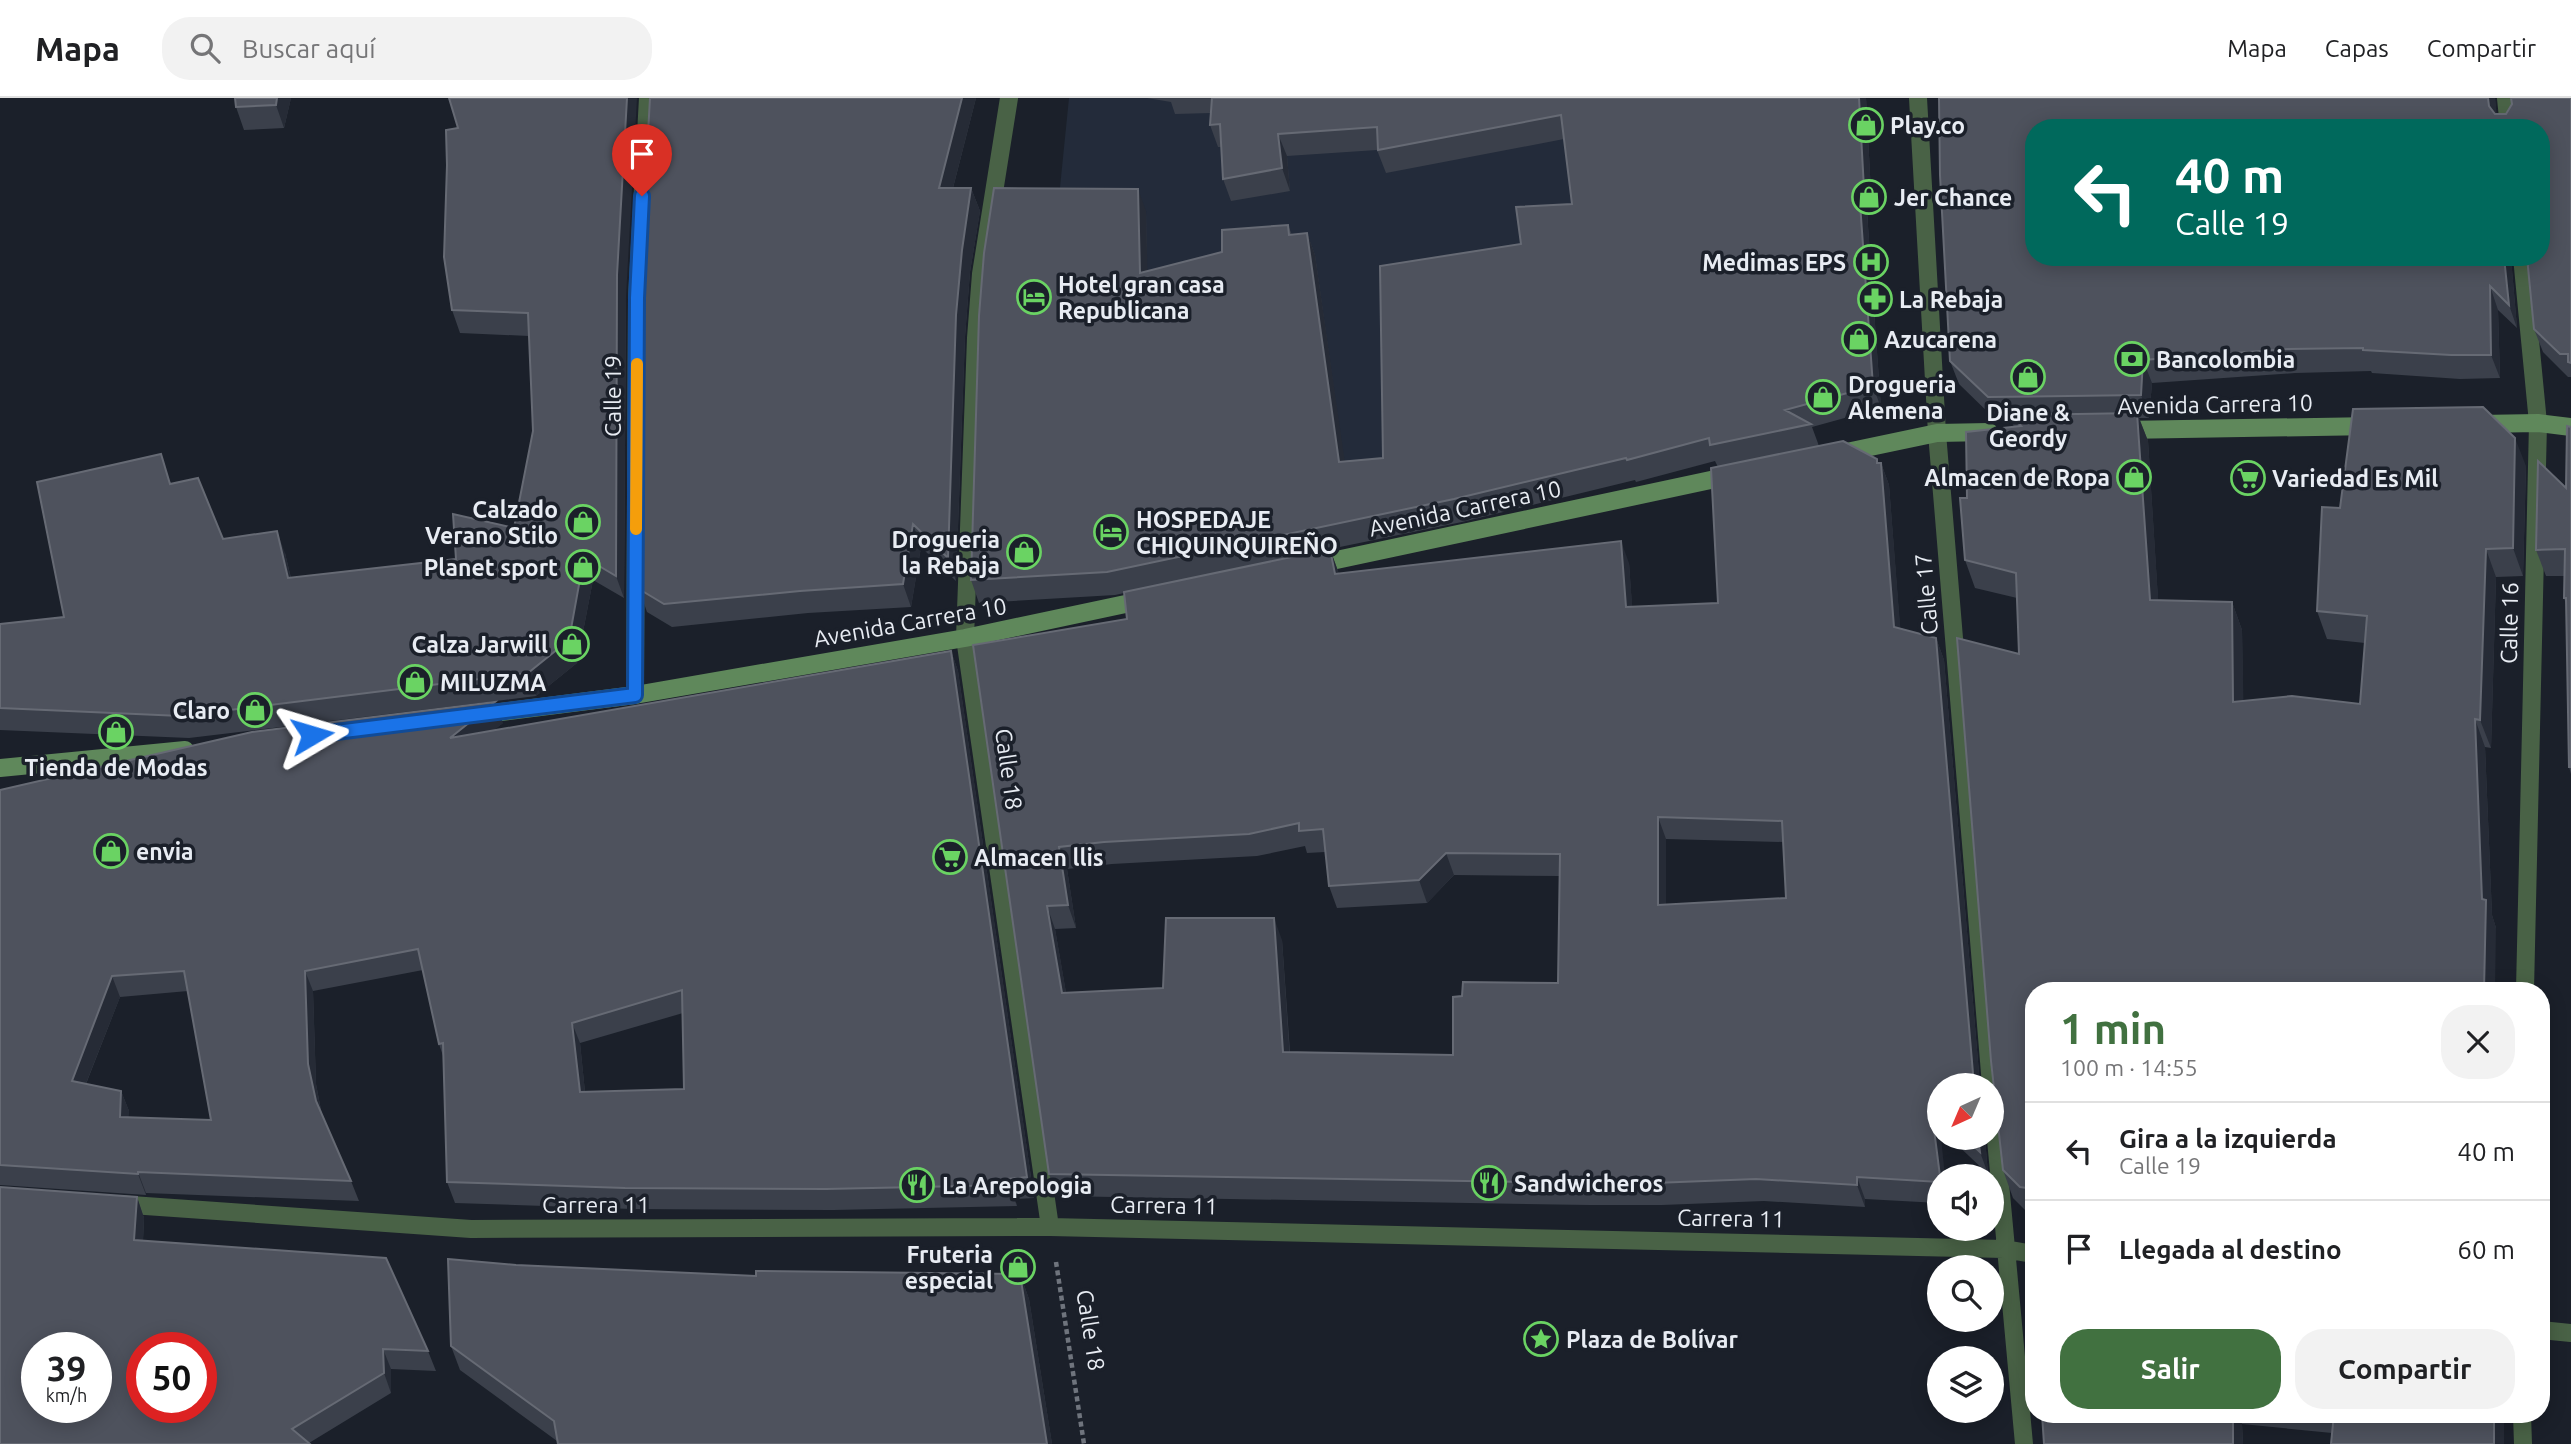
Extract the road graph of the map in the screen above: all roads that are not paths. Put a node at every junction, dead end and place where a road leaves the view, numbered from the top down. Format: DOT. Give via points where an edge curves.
graph roads {
  1 [pos="648,98"];
  2 [pos="1009,98"];
  3 [pos="1918,98"];
  4 [pos="2506,98"];
  5 [pos="2508,119"];
  6 [pos="2523,266"];
  7 [pos="2538,423"];
  8 [pos="2468,424"];
  9 [pos="2398,425"];
  10 [pos="2571,427"];
  11 [pos="2105,430"];
  12 [pos="2007,432"];
  13 [pos="1937,433"];
  14 [pos="1814,459"];
  15 [pos="1745,473"];
  16 [pos="1294,569"];
  17 [pos="1171,595"];
  18 [pos="965,638"];
  19 [pos="635,695"];
  20 [pos="460,717"];
  21 [pos="204,748"];
  22 [pos="0,768"];
  23 [pos="2525,982"];
  24 [pos="1990,1073"];
  25 [pos="1996,1150"];
  26 [pos="97,1203"];
  27 [pos="1050,1227"];
  28 [pos="2004,1249"];
  29 [pos="2025,1252"];
  30 [pos="2550,1331"];
  31 [pos="2571,1333"];
  32 [pos="2522,1423"];
  33 [pos="2024,1444"];
  34 [pos="2523,1444"];
  1 -- 19 [label="street, Calle 19" via="637,298"];
  2 -- 18 [label="street, Calle 18" via="980,287"];
  3 -- 13 [label="street, Calle 17"];
  4 -- 5 [label="street"];
  6 -- 7 [label="street, Calle 16"];
  7 -- 8 [label="main road"];
  7 -- 10 [label="main road"];
  7 -- 23 [label="street, Calle 16"];
  9 -- 11 [label="main road, Avenida Carrera 10"];
  12 -- 13 [label="main road"];
  13 -- 14 [label="main road"];
  13 -- 24 [label="street, Calle 17"];
  15 -- 16 [label="main road, Avenida Carrera 10"];
  17 -- 18 [label="main road, Avenida Carrera 10"];
  18 -- 19 [label="main road, Avenida Carrera 10"];
  18 -- 27 [label="street, Calle 18"];
  19 -- 20 [label="main road, Avenida Carrera 10"];
  21 -- 22 [label="main road"];
  25 -- 28 [label="street"];
  26 -- 27 [label="street, Carrera 11" via="471,1229"];
  27 -- 28 [label="street, Carrera 11"];
  28 -- 29 [label="street, Carrera 11"];
  28 -- 33 [label="street"];
  30 -- 31 [label="street"];
  32 -- 34 [label="street"];
}
